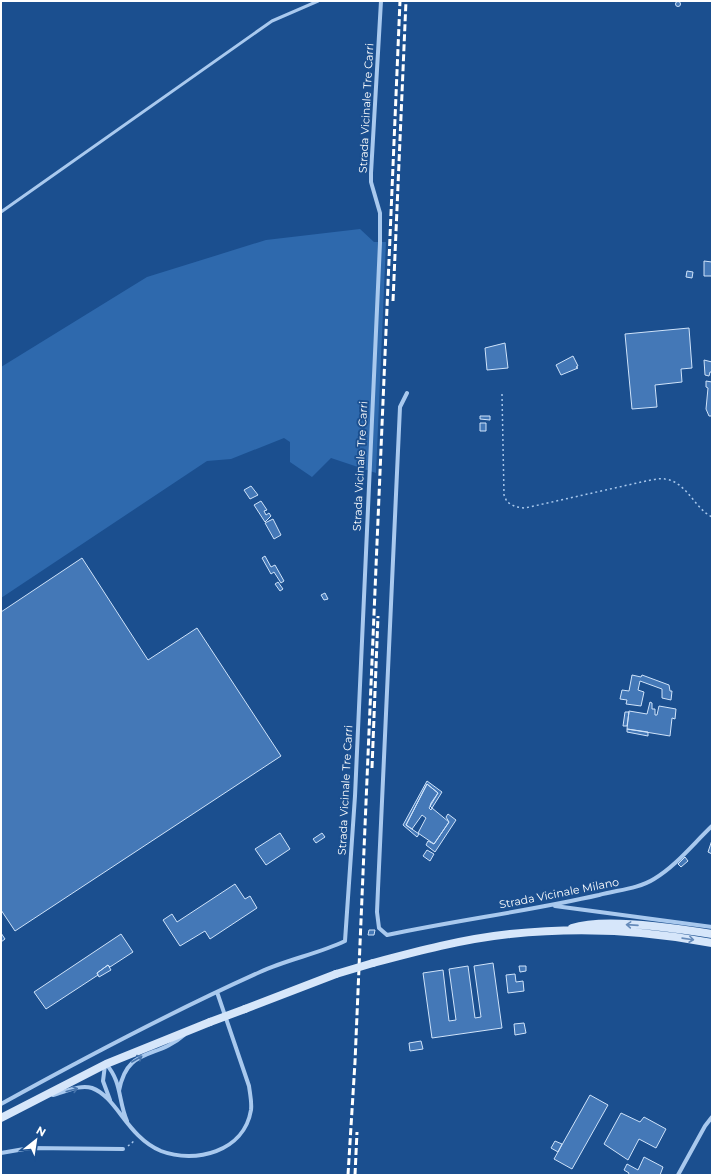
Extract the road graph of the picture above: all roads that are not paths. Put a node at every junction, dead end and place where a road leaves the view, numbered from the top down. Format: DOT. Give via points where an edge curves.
graph roads {
  1 [pos="318,1"];
  2 [pos="381,1"];
  3 [pos="1,212"];
  4 [pos="407,393"];
  5 [pos="712,826"];
  6 [pos="553,906"];
  7 [pos="712,927"];
  8 [pos="565,930"];
  9 [pos="712,934"];
  10 [pos="712,943"];
  11 [pos="217,992"];
  12 [pos="189,1030"];
  13 [pos="106,1064"];
  14 [pos="119,1091"];
  15 [pos="34,1100"];
  16 [pos="1,1104"];
  17 [pos="113,1106"];
  18 [pos="712,1117"];
  19 [pos="1,1118"];
  20 [pos="130,1127"];
  21 [pos="123,1149"];
  22 [pos="1,1153"];
  23 [pos="678,1175"];
  1 -- 3 [label="lane" via="272,21"];
  2 -- 11 [label="street, Strada Vicinale Tre Carri" via="371,172 371,182 380,213 380,243 347,934 345,941 339,944 262,971"];
  4 -- 6 [label="street, Strada Vicinale Milano" via="400,407 377,912 379,928 388,935"];
  5 -- 6 [label="street, Strada Vicinale Milano" via="654,880 638,887"];
  6 -- 7 [label="street"];
  9 -- 8 [label="main road, one-way" via="592,924"];
  8 -- 10 [label="main road, one-way" via="651,934"];
  8 -- 12 [label="main road, bridge" via="467,940 373,963 336,974"];
  11 -- 16 [label="street" via="85,1057"];
  11 -- 20 [label="street" via="249,1086 251,1109 244,1127 231,1143 214,1153 202,1156 170,1154 152,1147 138,1137"];
  12 -- 13 [label="main road"];
  14 -- 12 [label="street, one-way" via="122,1074 131,1063 176,1042"];
  13 -- 14 [label="street" via="115,1076"];
  13 -- 15 [label="main road"];
  13 -- 17 [label="street" via="103,1081"];
  14 -- 20 [label="street" via="122,1108"];
  15 -- 17 [label="street, one-way" via="84,1087 98,1091"];
  15 -- 19 [label="main road"];
  17 -- 20 [label="street"];
  18 -- 23 [label="street"];
  21 -- 22 [label="street" via="30,1148"];
}
